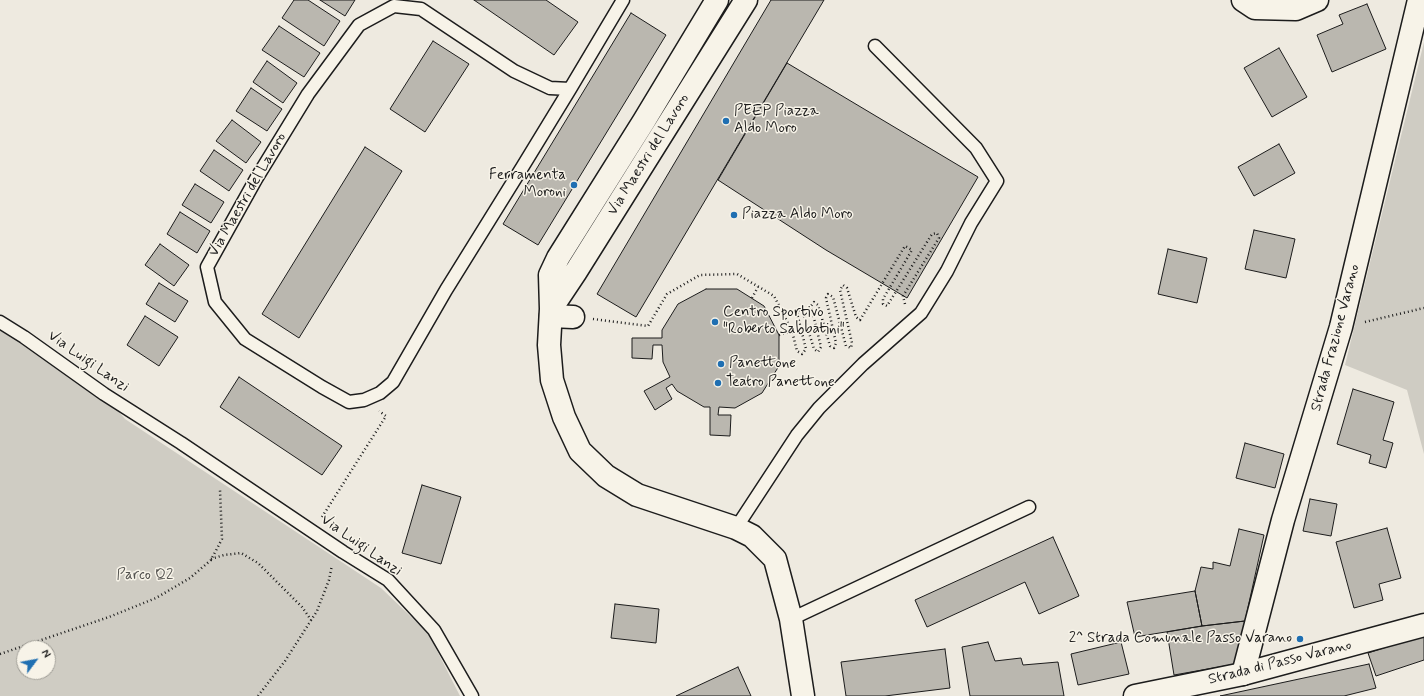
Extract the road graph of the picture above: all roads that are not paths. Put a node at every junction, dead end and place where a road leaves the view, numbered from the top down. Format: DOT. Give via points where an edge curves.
graph roads {
  1 [pos="623,0"];
  2 [pos="717,0"];
  3 [pos="746,0"];
  4 [pos="1243,0"];
  5 [pos="1317,0"];
  6 [pos="1419,0"];
  7 [pos="875,46"];
  8 [pos="570,89"];
  9 [pos="644,122"];
  10 [pos="662,134"];
  11 [pos="551,312"];
  12 [pos="573,317"];
  13 [pos="0,322"];
  14 [pos="1029,507"];
  15 [pos="736,528"];
  16 [pos="791,619"];
  17 [pos="1424,625"];
  18 [pos="1243,674"];
  19 [pos="472,696"];
  20 [pos="803,696"];
  21 [pos="1135,696"];
  1 -- 8 [label="lane, Via Maestri del Lavoro"];
  2 -- 9 [label="street, Via Maestri del Lavoro"];
  3 -- 10 [label="street, Via Maestri del Lavoro"];
  4 -- 5 [label="street" via="1255,8 1296,9"];
  6 -- 18 [label="street, Strada Frazione Varano" via="1341,327 1283,520"];
  7 -- 15 [label="lane" via="976,148 997,181 921,313 863,364 819,408"];
  8 -- 8 [label="lane, Via Maestri del Lavoro" via="550,88 514,71 421,9 394,6 359,25 308,94 256,179 207,267 215,302 245,339 349,402 364,400 380,393 393,382 446,290"];
  9 -- 10 [label="lane"];
  9 -- 11 [label="street, Via Maestri del Lavoro" via="558,258 550,275"];
  10 -- 11 [label="street, Via Maestri del Lavoro"];
  11 -- 12 [label="street"];
  11 -- 15 [label="street, Via Maestri del Lavoro" via="549,345 552,380 564,417 580,451 606,476 636,495"];
  13 -- 19 [label="lane, Via Luigi Lanzi" via="104,394 388,580 434,630"];
  14 -- 16 [label="lane"];
  15 -- 16 [label="street, Via Maestri del Lavoro" via="752,536 775,559"];
  16 -- 20 [label="street, Via Maestri del Lavoro"];
  17 -- 18 [label="street, Strada di Passo Varano"];
  18 -- 21 [label="street, Strada di Passo Varano"];
}
